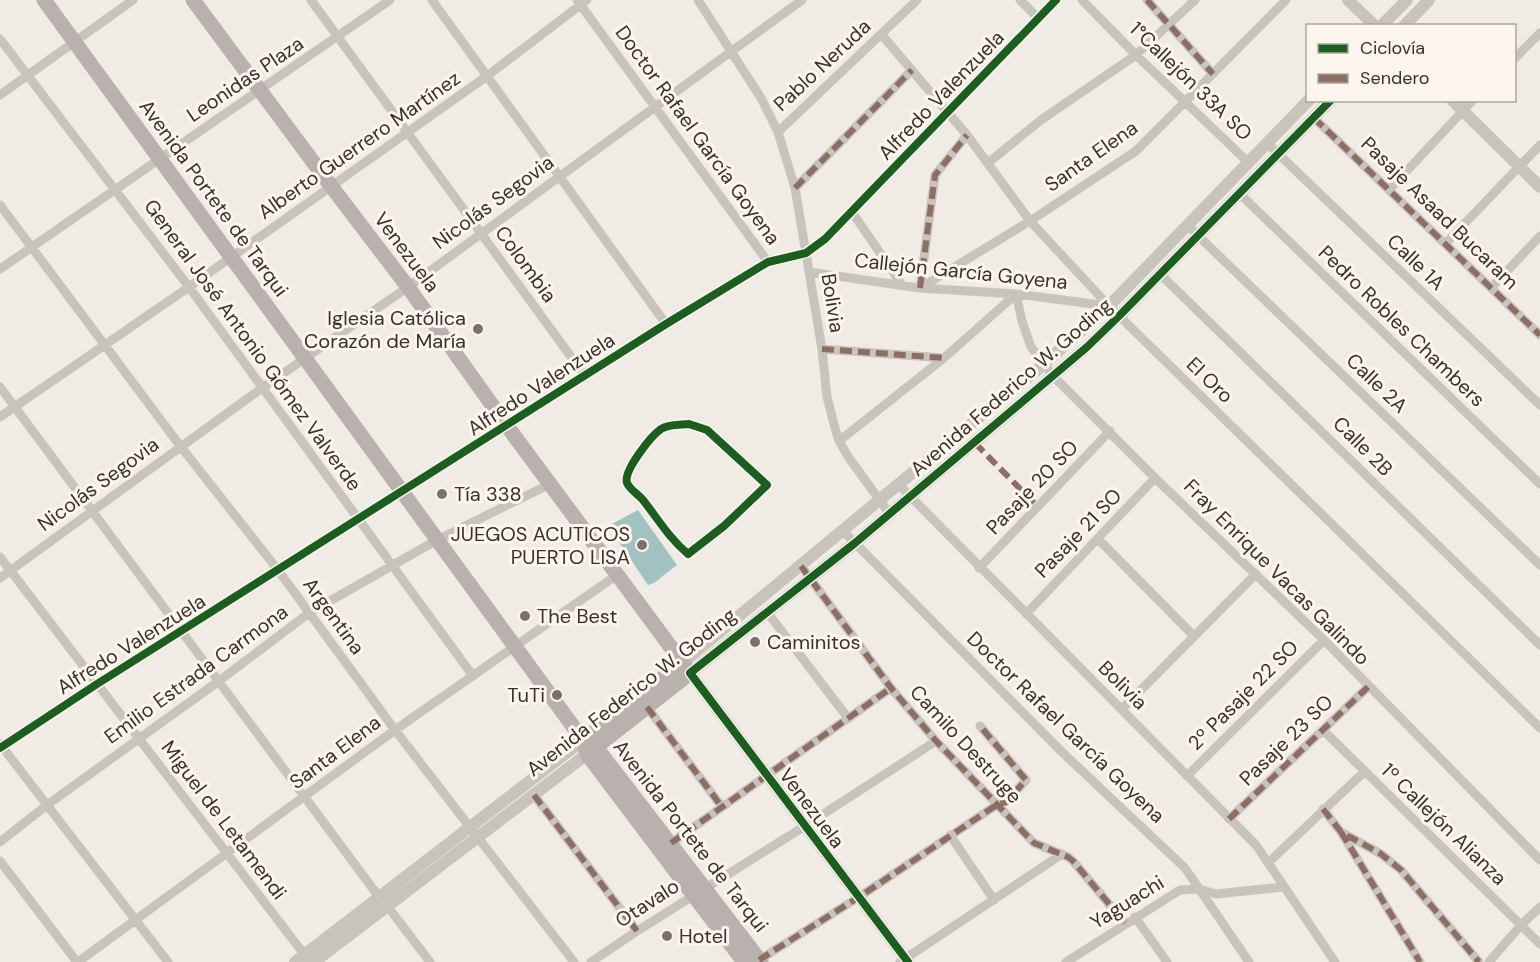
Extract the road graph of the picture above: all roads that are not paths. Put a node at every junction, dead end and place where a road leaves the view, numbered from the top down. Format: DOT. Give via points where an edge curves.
graph roads {
  1 [pos="44,0"];
  2 [pos="133,0"];
  3 [pos="194,0"];
  4 [pos="311,0"];
  5 [pos="390,0"];
  6 [pos="432,0"];
  7 [pos="698,0"];
  8 [pos="802,0"];
  9 [pos="917,0"];
  10 [pos="1020,0"];
  11 [pos="1056,0"];
  12 [pos="1082,0"];
  13 [pos="1147,0"];
  14 [pos="1195,0"];
  15 [pos="1286,0"];
  16 [pos="1348,0"];
  17 [pos="1407,0"];
  18 [pos="1429,0"];
  19 [pos="582,1"];
  20 [pos="1038,18"];
  21 [pos="1373,24"];
  22 [pos="1383,24"];
  23 [pos="1406,24"];
  24 [pos="1168,25"];
  25 [pos="1540,33"];
  26 [pos="881,34"];
  27 [pos="338,37"];
  28 [pos="0,39"];
  29 [pos="74,42"];
  30 [pos="731,50"];
  31 [pos="1136,55"];
  32 [pos="1516,58"];
  33 [pos="912,70"];
  34 [pos="1214,74"];
  35 [pos="28,76"];
  36 [pos="487,76"];
  37 [pos="260,90"];
  38 [pos="0,95"];
  39 [pos="1307,102"];
  40 [pos="1329,102"];
  41 [pos="1454,102"];
  42 [pos="1471,102"];
  43 [pos="1186,103"];
  44 [pos="654,106"];
  45 [pos="948,111"];
  46 [pos="1463,111"];
  47 [pos="1314,118"];
  48 [pos="408,132"];
  49 [pos="778,132"];
  50 [pos="967,135"];
  51 [pos="1268,144"];
  52 [pos="1540,145"];
  53 [pos="1279,154"];
  54 [pos="159,159"];
  55 [pos="988,162"];
  56 [pos="1249,163"];
  57 [pos="1519,166"];
  58 [pos="559,176"];
  59 [pos="331,186"];
  60 [pos="1540,187"];
  61 [pos="795,188"];
  62 [pos="115,189"];
  63 [pos="1389,190"];
  64 [pos="1240,194"];
  65 [pos="0,205"];
  66 [pos="852,212"];
  67 [pos="1030,221"];
  68 [pos="1188,226"];
  69 [pos="481,233"];
  70 [pos="1198,236"];
  71 [pos="1540,236"];
  72 [pos="1445,244"];
  73 [pos="31,248"];
  74 [pos="806,253"];
  75 [pos="231,258"];
  76 [pos="768,262"];
  77 [pos="0,268"];
  78 [pos="809,272"];
  79 [pos="1160,274"];
  80 [pos="902,285"];
  81 [pos="189,287"];
  82 [pos="408,287"];
  83 [pos="920,288"];
  84 [pos="1491,288"];
  85 [pos="1016,294"];
  86 [pos="1108,306"];
  87 [pos="1119,316"];
  88 [pos="666,324"];
  89 [pos="1540,335"];
  90 [pos="106,344"];
  91 [pos="822,349"];
  92 [pos="305,358"];
  93 [pos="944,358"];
  94 [pos="1044,364"];
  95 [pos="585,376"];
  96 [pos="1053,376"];
  97 [pos="0,387"];
  98 [pos="262,388"];
  99 [pos="1540,405"];
  100 [pos="14,407"];
  101 [pos="0,417"];
  102 [pos="507,426"];
  103 [pos="1110,431"];
  104 [pos="839,441"];
  105 [pos="181,447"];
  106 [pos="1155,478"];
  107 [pos="550,484"];
  108 [pos="898,484"];
  109 [pos="1540,484"];
  110 [pos="402,492"];
  111 [pos="909,497"];
  112 [pos="879,501"];
  113 [pos="91,511"];
  114 [pos="889,513"];
  115 [pos="358,519"];
  116 [pos="843,531"];
  117 [pos="1098,539"];
  118 [pos="437,540"];
  119 [pos="855,543"];
  120 [pos="0,557"];
  121 [pos="391,564"];
  122 [pos="1540,565"];
  123 [pos="801,566"];
  124 [pos="979,568"];
  125 [pos="278,570"];
  126 [pos="10,571"];
  127 [pos="1256,574"];
  128 [pos="617,575"];
  129 [pos="0,578"];
  130 [pos="810,579"];
  131 [pos="768,612"];
  132 [pos="309,613"];
  133 [pos="1026,614"];
  134 [pos="183,631"];
  135 [pos="1194,636"];
  136 [pos="1324,640"];
  137 [pos="1540,645"];
  138 [pos="514,646"];
  139 [pos="686,668"];
  140 [pos="473,676"];
  141 [pos="219,681"];
  142 [pos="97,684"];
  143 [pos="1368,687"];
  144 [pos="891,688"];
  145 [pos="647,707"];
  146 [pos="1122,709"];
  147 [pos="849,718"];
  148 [pos="980,726"];
  149 [pos="1540,728"];
  150 [pos="395,730"];
  151 [pos="1323,730"];
  152 [pos="139,739"];
  153 [pos="936,741"];
  154 [pos="1,746"];
  155 [pos="589,747"];
  156 [pos="1364,772"];
  157 [pos="767,776"];
  158 [pos="1187,776"];
  159 [pos="534,795"];
  160 [pos="305,797"];
  161 [pos="998,804"];
  162 [pos="47,805"];
  163 [pos="722,807"];
  164 [pos="1323,809"];
  165 [pos="1229,819"];
  166 [pos="805,826"];
  167 [pos="1341,832"];
  168 [pos="475,833"];
  169 [pos="950,835"];
  170 [pos="0,842"];
  171 [pos="671,843"];
  172 [pos="227,854"];
  173 [pos="1062,854"];
  174 [pos="1540,860"];
  175 [pos="0,861"];
  176 [pos="1269,862"];
  177 [pos="1185,868"];
  178 [pos="1283,886"];
  179 [pos="1199,889"];
  180 [pos="1180,890"];
  181 [pos="699,892"];
  182 [pos="859,897"];
  183 [pos="994,900"];
  184 [pos="383,902"];
  185 [pos="1540,907"];
  186 [pos="1135,917"];
  187 [pos="137,920"];
  188 [pos="1125,923"];
  189 [pos="1521,925"];
  190 [pos="637,931"];
  191 [pos="1540,944"];
  192 [pos="306,960"];
  193 [pos="755,961"];
  194 [pos="905,961"];
  195 [pos="78,962"];
  196 [pos="168,962"];
  197 [pos="430,962"];
  198 [pos="574,962"];
  199 [pos="591,962"];
  200 [pos="1066,962"];
  201 [pos="1167,962"];
  202 [pos="1249,962"];
  203 [pos="1335,962"];
  204 [pos="1420,962"];
  205 [pos="1479,962"];
  206 [pos="1489,962"];
  1 -- 29 [label="main road, Avenida Portete de Tarqui"];
  2 -- 29 [label="street"];
  3 -- 37 [label="main road, Venezuela"];
  4 -- 27 [label="street, Colombia"];
  5 -- 27 [label="street, Leonidas Plaza"];
  6 -- 36 [label="street"];
  7 -- 30 [label="street, Bolivia"];
  8 -- 30 [label="street, Nicolás Segovia"];
  9 -- 26 [label="street, Pablo Neruda"];
  10 -- 20 [label="street"];
  11 -- 20 [label="street, Alfredo Valenzuela"];
  12 -- 31 [label="street, 1°Callejón 33A SO"];
  13 -- 24 [label="street"];
  14 -- 24 [label="street"];
  15 -- 34 [label="street, Santa Elena"];
  16 -- 21 [label="street"];
  17 -- 22 [label="street"];
  18 -- 23 [label="street"];
  19 -- 36 [label="street, Alberto Guerrero Martínez"];
  19 -- 44 [label="street, Doctor Rafael García Goyena"];
  20 -- 45 [label="street, Alfredo Valenzuela"];
  24 -- 31 [label="street"];
  24 -- 34 [label="street"];
  25 -- 32 [label="street"];
  26 -- 33 [label="street, El Oro"];
  26 -- 49 [label="street, Pablo Neruda"];
  27 -- 37 [label="street, Leonidas Plaza"];
  27 -- 48 [label="street, Colombia"];
  28 -- 35 [label="street, General José Antonio Gómez Valverde"];
  29 -- 35 [label="street"];
  29 -- 54 [label="main road, Avenida Portete de Tarqui"];
  30 -- 44 [label="street, Nicolás Segovia"];
  30 -- 49 [label="street, Bolivia" via="762,98"];
  31 -- 43 [label="street, 1°Callejón 33A SO"];
  31 -- 55 [label="street"];
  33 -- 45 [label="street, El Oro"];
  33 -- 61 [label="street"];
  34 -- 43 [label="street, Santa Elena"];
  35 -- 38 [label="street"];
  35 -- 62 [label="street, General José Antonio Gómez Valverde"];
  36 -- 48 [label="street, Alberto Guerrero Martínez"];
  36 -- 58 [label="street"];
  37 -- 54 [label="street, Leonidas Plaza"];
  37 -- 59 [label="main road, Venezuela"];
  39 -- 51 [label="street"];
  40 -- 47 [label="street, Avenida Federico W. Goding"];
  41 -- 46 [label="street"];
  42 -- 46 [label="street"];
  43 -- 56 [label="street, 1°Callejón 33A SO"];
  43 -- 67 [label="street, Santa Elena" via="1136,151"];
  44 -- 58 [label="street, Nicolás Segovia"];
  44 -- 76 [label="street, Doctor Rafael García Goyena"];
  45 -- 50 [label="street, El Oro"];
  45 -- 66 [label="street, Alfredo Valenzuela"];
  46 -- 57 [label="street"];
  46 -- 63 [label="street"];
  47 -- 53 [label="street, Avenida Federico W. Goding"];
  47 -- 63 [label="street, Pasaje Asaad Bucaram"];
  48 -- 59 [label="street, Alberto Guerrero Martínez"];
  48 -- 69 [label="street, Colombia"];
  49 -- 61 [label="street, Bolivia"];
  50 -- 55 [label="street, El Oro"];
  50 -- 83 [label="street" via="935,174"];
  51 -- 53 [label="street, Calle 1A"];
  51 -- 56 [label="street"];
  52 -- 57 [label="street"];
  53 -- 64 [label="street, Avenida Federico W. Goding"];
  53 -- 99 [label="street, Calle 1A"];
  54 -- 62 [label="street, Leonidas Plaza"];
  54 -- 75 [label="main road, Avenida Portete de Tarqui"];
  55 -- 67 [label="street, El Oro"];
  56 -- 68 [label="street"];
  57 -- 60 [label="street"];
  57 -- 72 [label="street"];
  58 -- 69 [label="street, Nicolás Segovia"];
  58 -- 88 [label="street"];
  59 -- 75 [label="street, Alberto Guerrero Martínez"];
  59 -- 82 [label="main road, Venezuela"];
  61 -- 74 [label="street, Bolivia"];
  62 -- 73 [label="street, Leonidas Plaza"];
  62 -- 81 [label="street, General José Antonio Gómez Valverde"];
  63 -- 72 [label="street, Pasaje Asaad Bucaram"];
  64 -- 70 [label="street, Avenida Federico W. Goding"];
  64 -- 109 [label="street, Pedro Robles Chambers"];
  65 -- 73 [label="street, Argentina"];
  66 -- 74 [label="street, Alfredo Valenzuela"];
  66 -- 80 [label="street"];
  67 -- 83 [label="street, Santa Elena"];
  67 -- 86 [label="street, El Oro"];
  68 -- 70 [label="street, Calle 2A"];
  68 -- 86 [label="street, Avenida Federico W. Goding"];
  69 -- 82 [label="street, Nicolás Segovia"];
  69 -- 95 [label="street, Colombia"];
  70 -- 79 [label="street, Avenida Federico W. Goding"];
  70 -- 122 [label="street, Calle 2A"];
  71 -- 84 [label="street"];
  72 -- 84 [label="street, Pasaje Asaad Bucaram"];
  73 -- 77 [label="street, Leonidas Plaza"];
  73 -- 90 [label="street, Argentina"];
  74 -- 76 [label="street, Alfredo Valenzuela"];
  74 -- 78 [label="street, Bolivia"];
  75 -- 81 [label="street, Alberto Guerrero Martínez"];
  75 -- 92 [label="main road, Avenida Portete de Tarqui"];
  76 -- 88 [label="street, Alfredo Valenzuela"];
  78 -- 80 [label="street, Callejón García Goyena"];
  78 -- 91 [label="street, Bolivia"];
  79 -- 87 [label="street, Avenida Federico W. Goding"];
  79 -- 137 [label="street, Calle 2B"];
  80 -- 83 [label="street, Callejón García Goyena"];
  81 -- 90 [label="street, Alberto Guerrero Martínez"];
  81 -- 98 [label="street, General José Antonio Gómez Valverde"];
  82 -- 92 [label="street, Nicolás Segovia"];
  82 -- 102 [label="main road, Venezuela"];
  83 -- 85 [label="street, Callejón García Goyena"];
  84 -- 89 [label="street, Pasaje Asaad Bucaram"];
  85 -- 86 [label="street, Callejón García Goyena"];
  85 -- 93 [label="street"];
  85 -- 94 [label="street, Fray Enrique Vacas Galindo" via="1031,347"];
  86 -- 87 [label="street, El Oro"];
  86 -- 94 [label="street, Avenida Federico W. Goding"];
  87 -- 96 [label="street, Avenida Federico W. Goding"];
  87 -- 149 [label="street, El Oro"];
  88 -- 95 [label="street, Alfredo Valenzuela"];
  90 -- 100 [label="street, Alberto Guerrero Martínez"];
  90 -- 105 [label="street, Argentina"];
  91 -- 93 [label="street"];
  91 -- 104 [label="street, Bolivia" via="827,397"];
  92 -- 98 [label="street, Nicolás Segovia"];
  92 -- 110 [label="main road, Avenida Portete de Tarqui"];
  93 -- 104 [label="street"];
  94 -- 96 [label="street, Fray Enrique Vacas Galindo"];
  94 -- 108 [label="street, Avenida Federico W. Goding"];
  95 -- 102 [label="street, Alfredo Valenzuela"];
  96 -- 103 [label="street, Fray Enrique Vacas Galindo"];
  96 -- 111 [label="street, Avenida Federico W. Goding"];
  97 -- 100 [label="street"];
  98 -- 105 [label="street, Nicolás Segovia"];
  98 -- 115 [label="street, General José Antonio Gómez Valverde"];
  100 -- 101 [label="street, Alberto Guerrero Martínez"];
  100 -- 113 [label="street"];
  102 -- 107 [label="main road, Venezuela"];
  102 -- 110 [label="street, Alfredo Valenzuela"];
  103 -- 106 [label="street, Fray Enrique Vacas Galindo"];
  103 -- 124 [label="street, Pasaje 20 SO"];
  104 -- 112 [label="street, Bolivia"];
  105 -- 113 [label="street, Nicolás Segovia"];
  105 -- 125 [label="street, Argentina"];
  106 -- 117 [label="street, Pasaje 21 SO"];
  106 -- 127 [label="street, Fray Enrique Vacas Galindo"];
  107 -- 118 [label="street, Emilio Estrada Carmona"];
  107 -- 128 [label="main road, Venezuela"];
  108 -- 111 [label="street, Bolivia"];
  108 -- 112 [label="street, Avenida Federico W. Goding"];
  110 -- 115 [label="street, Alfredo Valenzuela"];
  110 -- 118 [label="main road, Avenida Portete de Tarqui"];
  111 -- 114 [label="street, Avenida Federico W. Goding"];
  111 -- 124 [label="street, Bolivia"];
  112 -- 114 [label="street, Bolivia"];
  112 -- 116 [label="street, Avenida Federico W. Goding"];
  113 -- 126 [label="street, Nicolás Segovia"];
  113 -- 134 [label="street"];
  114 -- 119 [label="street, Avenida Federico W. Goding"];
  115 -- 121 [label="street, General José Antonio Gómez Valverde"];
  115 -- 125 [label="street, Alfredo Valenzuela"];
  116 -- 119 [label="street, Doctor Rafael García Goyena"];
  116 -- 123 [label="street, Avenida Federico W. Goding"];
  117 -- 133 [label="street, Pasaje 21 SO"];
  117 -- 135 [label="street"];
  118 -- 121 [label="street, Emilio Estrada Carmona"];
  118 -- 138 [label="main road, Avenida Portete de Tarqui"];
  119 -- 130 [label="street, Avenida Federico W. Goding"];
  119 -- 177 [label="street, Doctor Rafael García Goyena" via="1063,753"];
  120 -- 126 [label="street, Miguel de Letamendi"];
  121 -- 132 [label="street, Emilio Estrada Carmona"];
  121 -- 140 [label="street, General José Antonio Gómez Valverde"];
  123 -- 130 [label="street, Camilo Destruge"];
  123 -- 139 [label="street, Avenida Federico W. Goding"];
  124 -- 133 [label="street, Bolivia"];
  125 -- 132 [label="street, Argentina"];
  125 -- 134 [label="street, Alfredo Valenzuela"];
  126 -- 129 [label="street, Nicolás Segovia"];
  126 -- 142 [label="street, Miguel de Letamendi"];
  127 -- 135 [label="street"];
  127 -- 136 [label="street, Fray Enrique Vacas Galindo"];
  128 -- 138 [label="street, Santa Elena"];
  128 -- 139 [label="main road, Venezuela"];
  130 -- 131 [label="street, Avenida Federico W. Goding"];
  130 -- 144 [label="street, Camilo Destruge"];
  131 -- 139 [label="street, Avenida Federico W. Goding"];
  131 -- 147 [label="street"];
  132 -- 141 [label="street, Emilio Estrada Carmona"];
  132 -- 150 [label="street, Argentina"];
  133 -- 146 [label="street, Bolivia"];
  134 -- 141 [label="street"];
  134 -- 142 [label="street, Alfredo Valenzuela"];
  135 -- 146 [label="street"];
  136 -- 143 [label="street, Fray Enrique Vacas Galindo"];
  136 -- 158 [label="street, 2º Pasaje 22 SO"];
  138 -- 140 [label="street, Santa Elena"];
  138 -- 155 [label="main road, Avenida Portete de Tarqui"];
  139 -- 145 [label="main road, Avenida Federico W. Goding"];
  139 -- 155 [label="main road, Avenida Federico W. Goding"];
  139 -- 157 [label="street, Venezuela"];
  140 -- 150 [label="street, Santa Elena"];
  141 -- 152 [label="street, Emilio Estrada Carmona"];
  141 -- 160 [label="street"];
  142 -- 152 [label="street, Miguel de Letamendi"];
  142 -- 154 [label="street, Alfredo Valenzuela"];
  143 -- 151 [label="street, Pasaje 23 SO"];
  143 -- 174 [label="street, Fray Enrique Vacas Galindo"];
  144 -- 147 [label="street"];
  144 -- 153 [label="street, Camilo Destruge"];
  145 -- 155 [label="main road, Avenida Federico W. Goding"];
  145 -- 163 [label="street"];
  146 -- 158 [label="street, Bolivia"];
  147 -- 157 [label="street"];
  148 -- 161 [label="street" via="1025,778 1006,802"];
  150 -- 160 [label="street, Santa Elena"];
  150 -- 168 [label="street, Argentina"];
  151 -- 156 [label="street, 1º Callejón Alianza"];
  151 -- 165 [label="street, Pasaje 23 SO"];
  152 -- 162 [label="street, Emilio Estrada Carmona"];
  152 -- 172 [label="street, Miguel de Letamendi"];
  153 -- 161 [label="street, Camilo Destruge"];
  153 -- 166 [label="street, Otavalo"];
  154 -- 162 [label="street"];
  155 -- 159 [label="street, Avenida Federico W. Goding"];
  155 -- 168 [label="street, Avenida Federico W. Goding"];
  155 -- 171 [label="main road, Avenida Portete de Tarqui"];
  155 -- 181 [label="main road, Avenida Portete de Tarqui"];
  156 -- 164 [label="street"];
  156 -- 189 [label="street, 1º Callejón Alianza"];
  157 -- 163 [label="street"];
  157 -- 166 [label="street, Venezuela"];
  158 -- 165 [label="street, Bolivia"];
  159 -- 168 [label="street, Avenida Federico W. Goding"];
  159 -- 190 [label="street"];
  160 -- 172 [label="street, Santa Elena"];
  160 -- 184 [label="street"];
  161 -- 169 [label="street"];
  161 -- 173 [label="street, Camilo Destruge" via="1034,843"];
  162 -- 170 [label="street, Emilio Estrada Carmona"];
  162 -- 187 [label="street"];
  163 -- 171 [label="street"];
  164 -- 167 [label="street"];
  164 -- 176 [label="street"];
  165 -- 176 [label="street, Bolivia"];
  166 -- 181 [label="street, Otavalo"];
  166 -- 182 [label="street, Venezuela"];
  167 -- 204 [label="street"];
  167 -- 205 [label="street" via="1401,870"];
  168 -- 184 [label="street, Avenida Federico W. Goding"];
  168 -- 198 [label="street, Argentina"];
  169 -- 182 [label="street"];
  169 -- 183 [label="street"];
  171 -- 181 [label="main road, Avenida Portete de Tarqui"];
  172 -- 187 [label="street, Santa Elena"];
  172 -- 192 [label="street, Miguel de Letamendi"];
  173 -- 183 [label="street"];
  173 -- 188 [label="street, Camilo Destruge" via="1074,861"];
  175 -- 195 [label="street"];
  176 -- 178 [label="street, Bolivia"];
  177 -- 179 [label="street, Doctor Rafael García Goyena"];
  177 -- 180 [label="street"];
  178 -- 179 [label="street, Yaguachi" via="1216,894"];
  178 -- 203 [label="street, Bolivia"];
  179 -- 180 [label="street, Yaguachi"];
  179 -- 202 [label="street, Doctor Rafael García Goyena"];
  180 -- 186 [label="street, Yaguachi"];
  181 -- 190 [label="street, Otavalo"];
  181 -- 193 [label="main road, Avenida Portete de Tarqui"];
  182 -- 193 [label="street"];
  182 -- 194 [label="street, Venezuela"];
  183 -- 194 [label="street"];
  184 -- 192 [label="street, Avenida Federico W. Goding"];
  184 -- 197 [label="street"];
  185 -- 189 [label="street"];
  186 -- 188 [label="street, Yaguachi"];
  186 -- 201 [label="street"];
  187 -- 195 [label="street, Santa Elena"];
  187 -- 196 [label="street"];
  188 -- 200 [label="street, Yaguachi"];
  189 -- 191 [label="street, 1º Callejón Alianza"];
  189 -- 206 [label="street"];
  190 -- 199 [label="street, Otavalo"];
}
